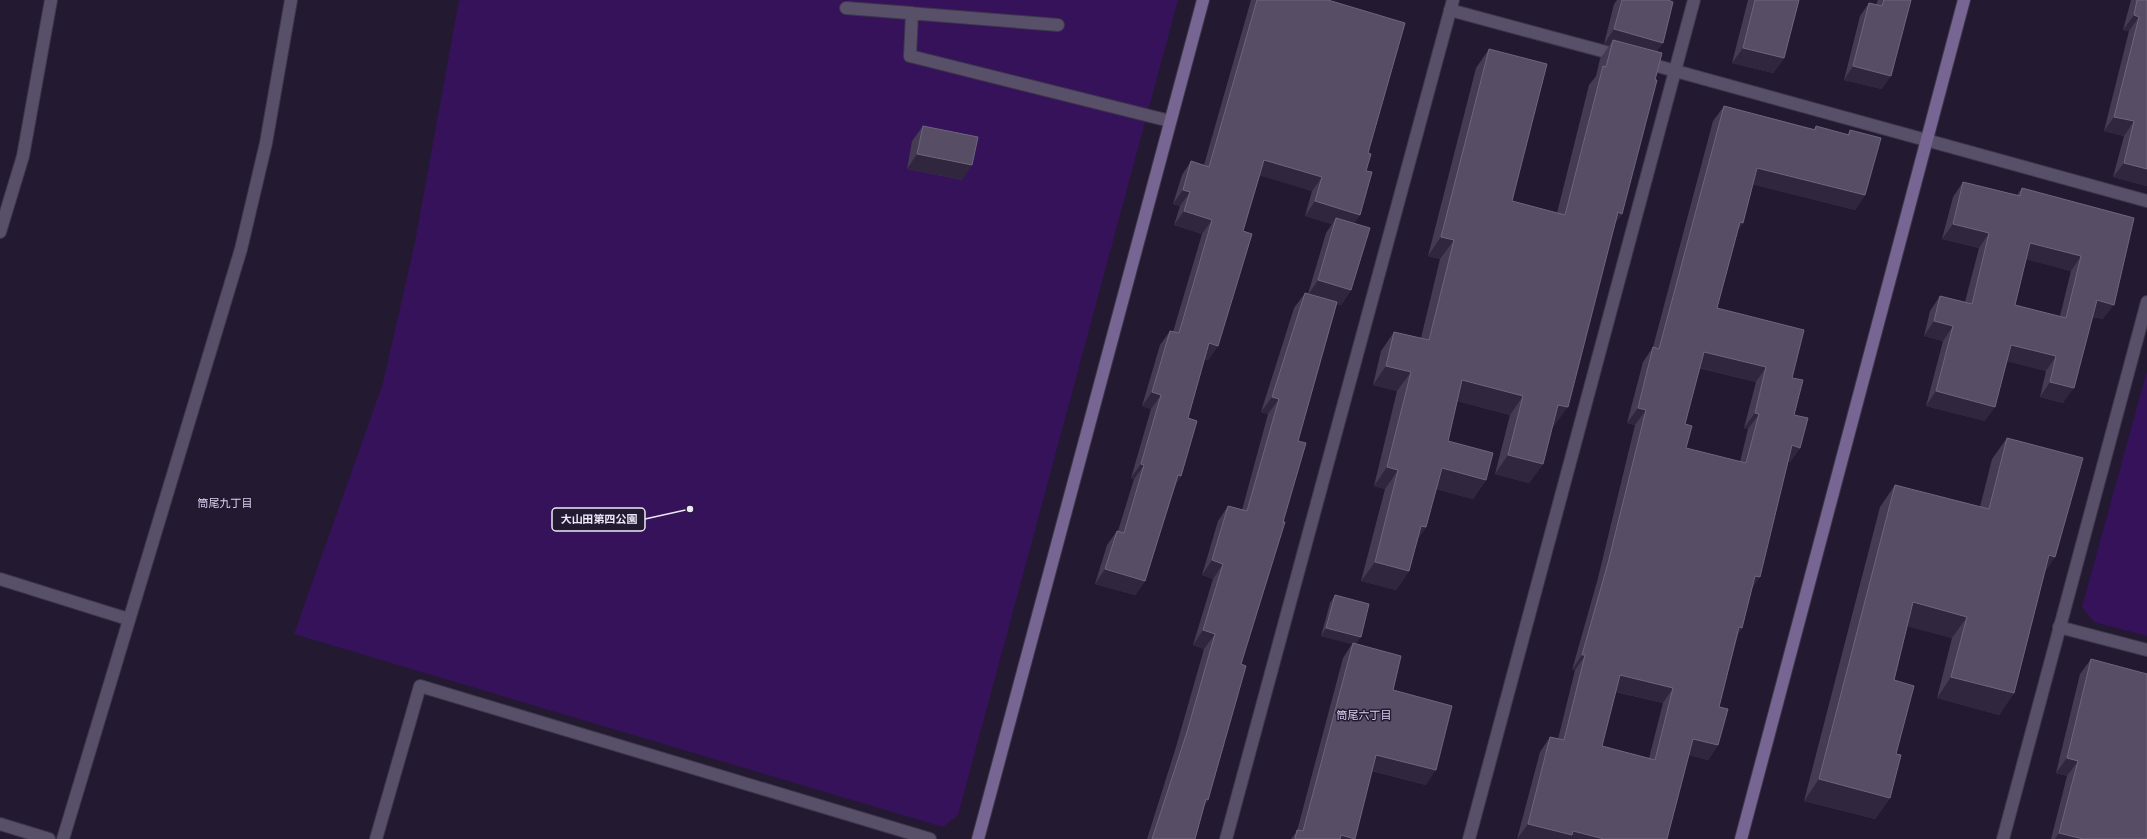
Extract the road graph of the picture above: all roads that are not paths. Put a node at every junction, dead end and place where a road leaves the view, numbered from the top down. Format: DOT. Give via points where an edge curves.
graph roads {
  1 [pos="52,0"];
  2 [pos="291,0"];
  3 [pos="1203,0"];
  4 [pos="1694,0"];
  5 [pos="1964,0"];
  6 [pos="1452,5"];
  7 [pos="1058,24"];
  8 [pos="1675,71"];
  9 [pos="1170,121"];
  10 [pos="1927,140"];
  11 [pos="2147,201"];
  12 [pos="0,232"];
  13 [pos="2147,302"];
  14 [pos="0,579"];
  15 [pos="128,619"];
  16 [pos="2059,627"];
  17 [pos="2147,650"];
  18 [pos="0,824"];
  19 [pos="49,839"];
  20 [pos="63,839"];
  21 [pos="376,839"];
  22 [pos="930,839"];
  23 [pos="978,839"];
  24 [pos="1226,839"];
  25 [pos="1469,839"];
  26 [pos="1740,839"];
  27 [pos="2003,839"];
  1 -- 12 [label="street" via="23,156"];
  2 -- 15 [label="street" via="266,143 241,249"];
  3 -- 9 [label="street"];
  4 -- 8 [label="street"];
  5 -- 10 [label="street"];
  6 -- 8 [label="street"];
  6 -- 24 [label="street"];
  7 -- 9 [label="street" via="846,8 912,13 910,56"];
  8 -- 10 [label="street"];
  8 -- 25 [label="street"];
  9 -- 23 [label="street"];
  10 -- 11 [label="street"];
  10 -- 26 [label="street"];
  13 -- 16 [label="street"];
  14 -- 15 [label="street"];
  15 -- 20 [label="street"];
  16 -- 17 [label="street"];
  16 -- 27 [label="street"];
  18 -- 19 [label="street"];
  21 -- 22 [label="street" via="420,686"];
}
